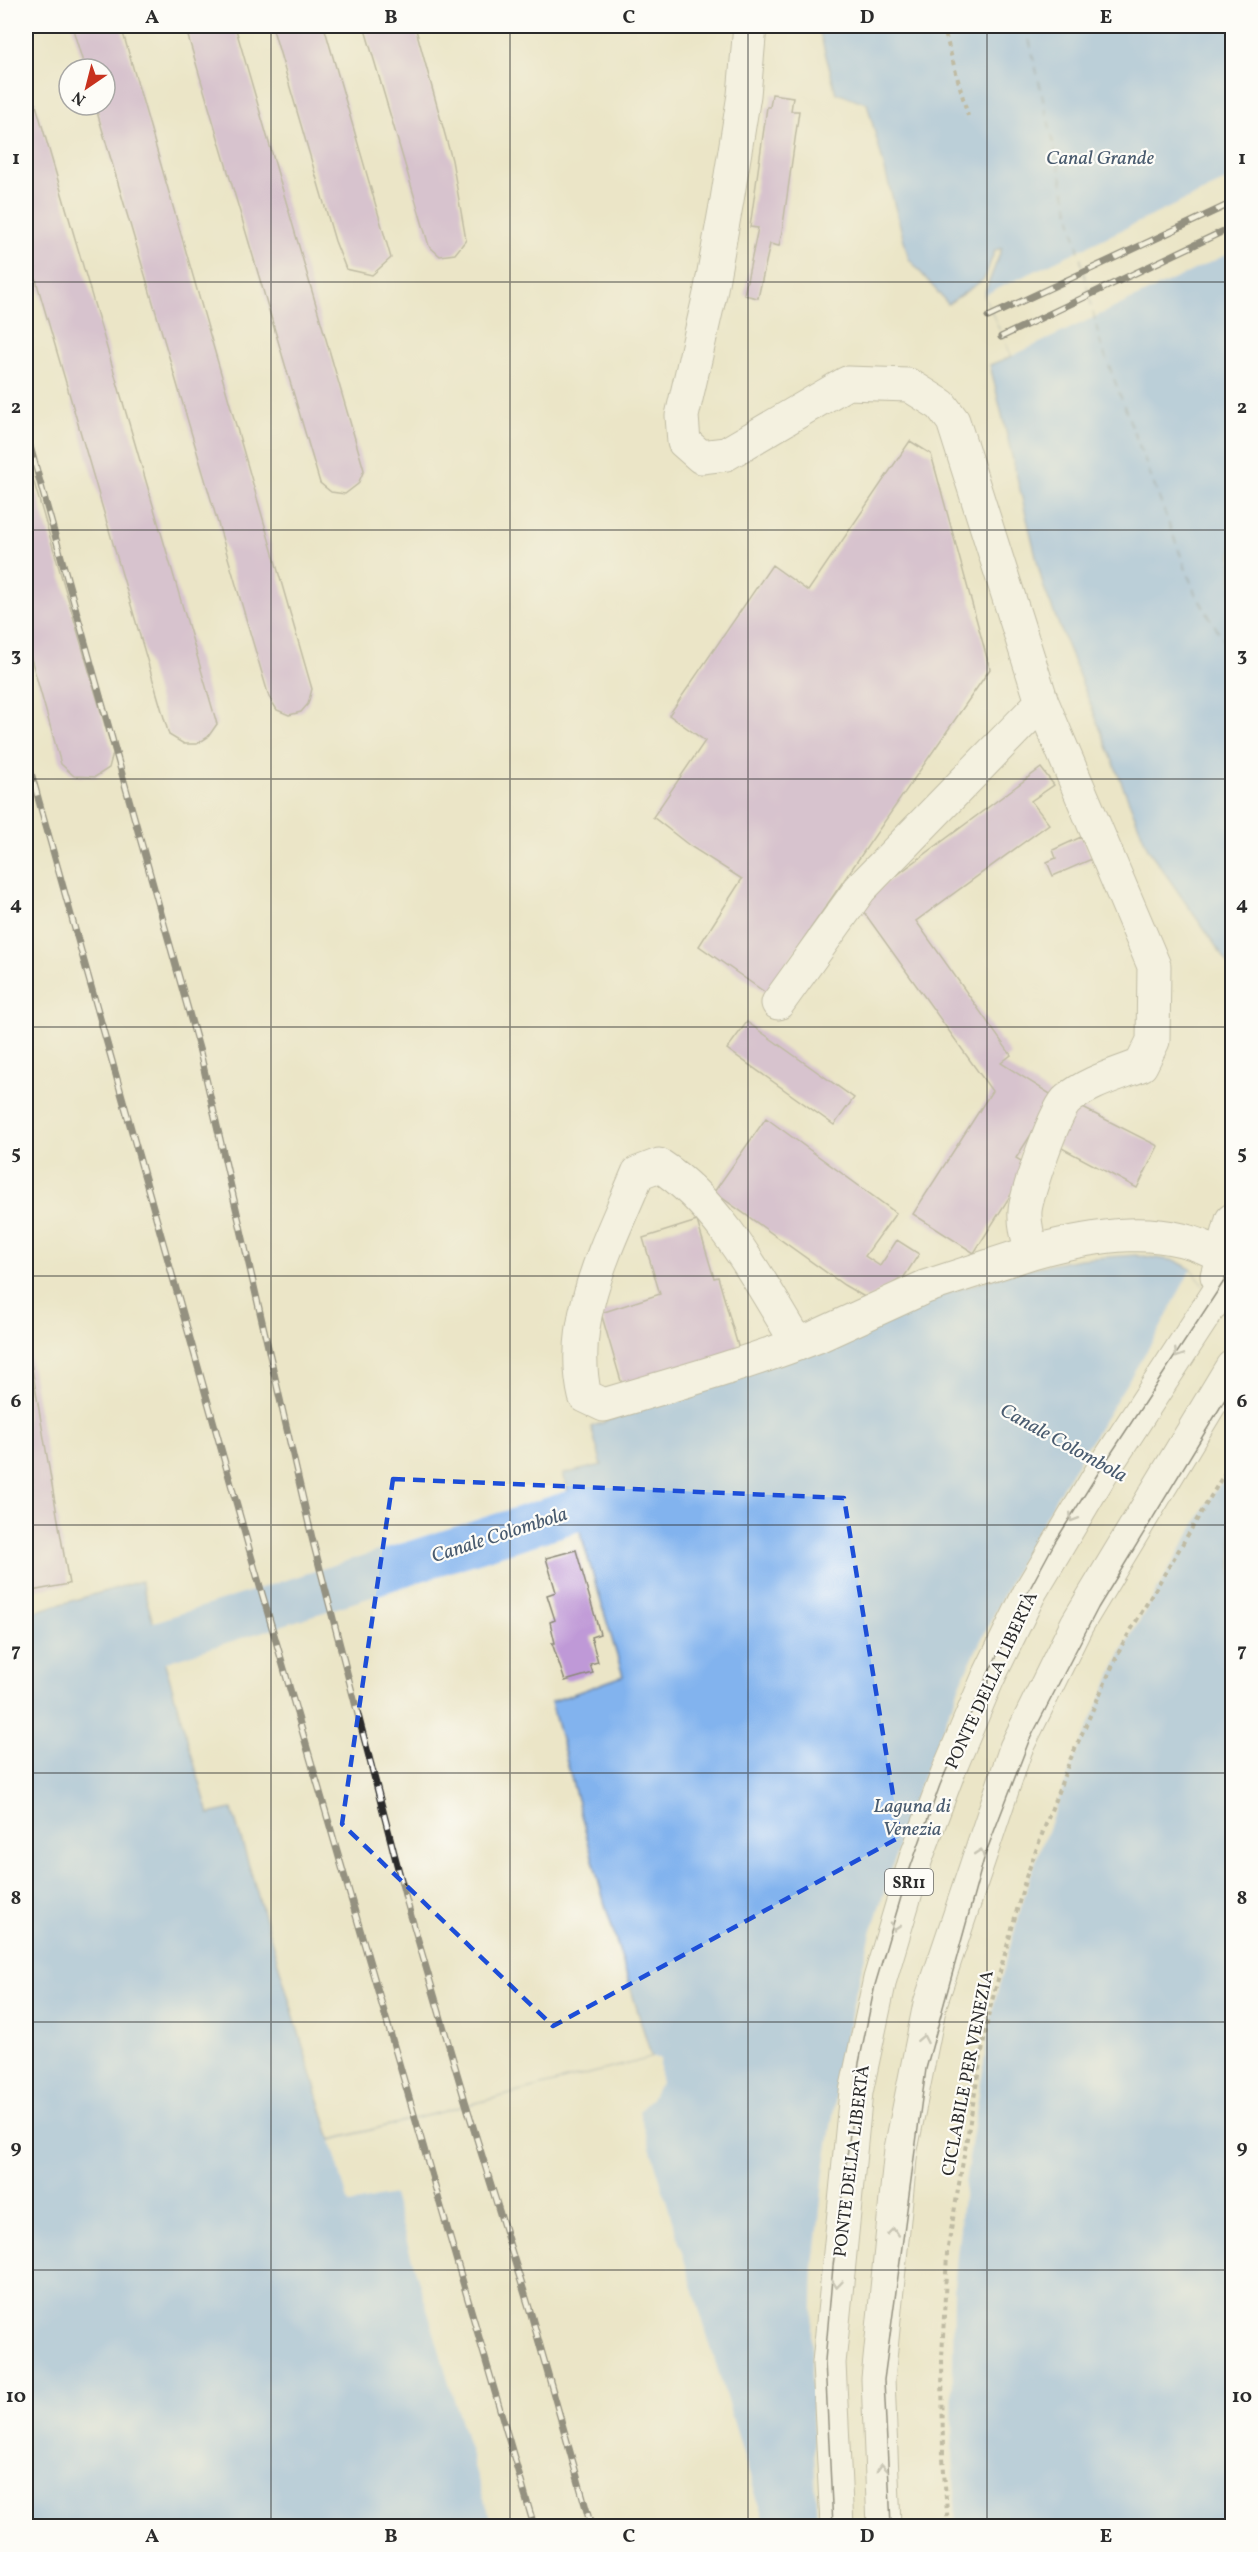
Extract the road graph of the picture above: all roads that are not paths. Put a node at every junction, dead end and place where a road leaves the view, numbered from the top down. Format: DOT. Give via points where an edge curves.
graph roads {
  1 [pos="750,26"];
  2 [pos="1042,702"];
  3 [pos="778,1004"];
  4 [pos="1233,1220"];
  5 [pos="1032,1252"];
  6 [pos="1227,1264"];
  7 [pos="798,1344"];
  8 [pos="1233,1366"];
  9 [pos="837,2526"];
  10 [pos="884,2526"];
  1 -- 2 [label="main road" via="744,95 727,200 682,416 684,442 701,457 726,454 847,383 909,385 941,405 953,422"];
  2 -- 3 [label="main road" via="861,889"];
  2 -- 5 [label="main road" via="1154,966 1153,1041 1141,1065 1086,1086 1064,1102 1025,1209"];
  4 -- 6 [label="main road, PONTE DELLA LIBERTÀ"];
  5 -- 6 [label="main road" via="1098,1236 1157,1236 1196,1242"];
  5 -- 7 [label="main road" via="925,1287"];
  6 -- 9 [label="main road, PONTE DELLA LIBERTÀ / SR11, one-way" via="1209,1305 1030,1592 988,1678 916,1858 880,1979 856,2092 829,2363"];
  7 -- 7 [label="main road" via="604,1405 585,1396 581,1377 586,1305 638,1173 659,1165 677,1177 711,1212 745,1257"];
  10 -- 8 [label="main road, one-way" via="878,2379 902,2149 930,2004 1016,1748 1077,1624"];
}
